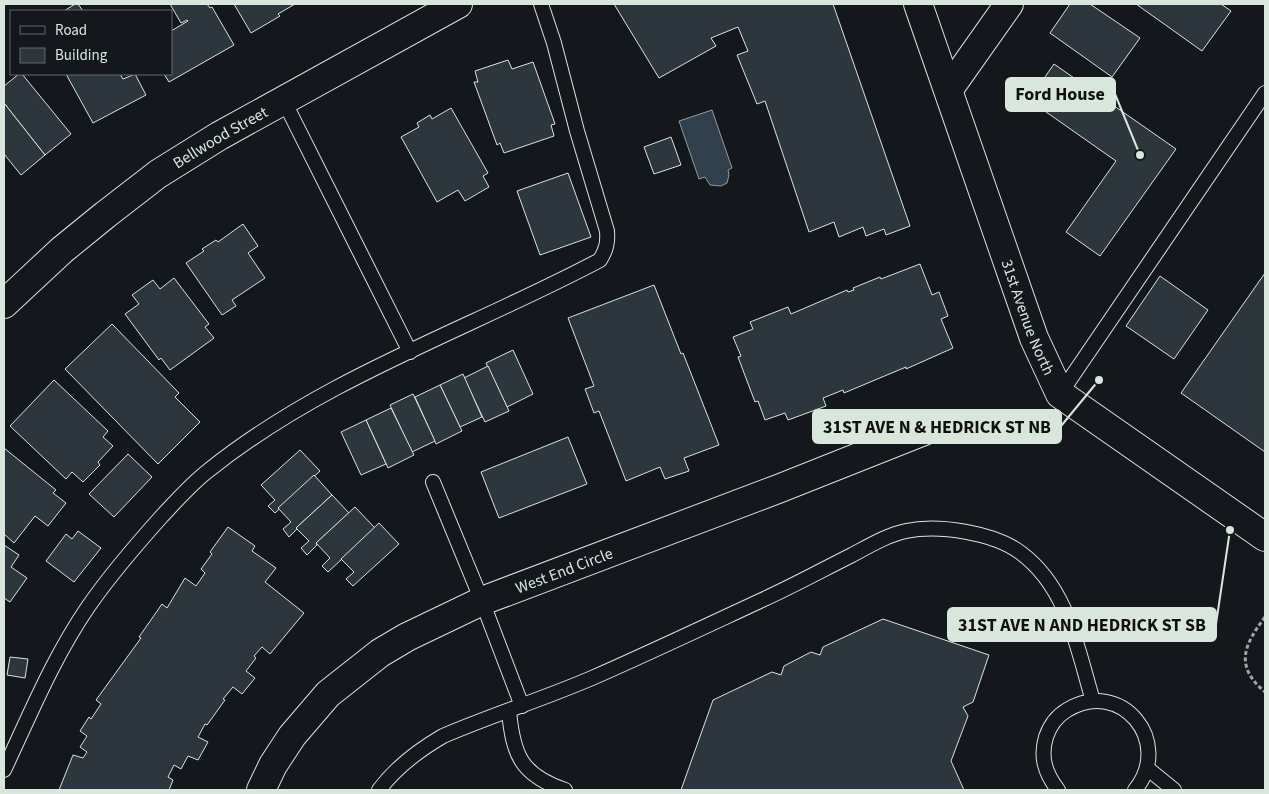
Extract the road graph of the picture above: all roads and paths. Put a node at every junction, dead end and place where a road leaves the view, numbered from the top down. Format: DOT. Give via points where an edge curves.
graph roads {
  1 [pos="458,4"];
  2 [pos="541,4"];
  3 [pos="918,4"];
  4 [pos="1009,4"];
  5 [pos="949,89"];
  6 [pos="1265,93"];
  7 [pos="284,101"];
  8 [pos="4,304"];
  9 [pos="410,352"];
  10 [pos="1060,394"];
  11 [pos="924,431"];
  12 [pos="433,482"];
  13 [pos="1265,537"];
  14 [pos="482,601"];
  15 [pos="1265,617"];
  16 [pos="1265,692"];
  17 [pos="1094,701"];
  18 [pos="522,706"];
  19 [pos="509,711"];
  20 [pos="1147,768"];
  21 [pos="4,770"];
  22 [pos="260,790"];
  23 [pos="379,790"];
  24 [pos="565,790"];
  25 [pos="1058,790"];
  26 [pos="1135,790"];
  27 [pos="1174,790"];
  1 -- 7 [label="street, Bellwood Street"];
  2 -- 9 [label="lane" via="606,231 608,242 605,251 600,260 589,266"];
  3 -- 5 [label="street, 31st Avenue North"];
  4 -- 5 [label="street"];
  5 -- 10 [label="street, 31st Avenue North" via="1034,338"];
  6 -- 10 [label="lane"];
  7 -- 8 [label="street, Bellwood Street" via="158,174 62,250"];
  7 -- 9 [label="lane"];
  9 -- 21 [label="lane" via="340,386 264,430 207,471 181,496 114,571 87,609 55,661"];
  10 -- 13 [label="street, 31st Avenue North"];
  11 -- 14 [label="street, West End Circle"];
  12 -- 14 [label="lane"];
  14 -- 18 [label="lane"];
  14 -- 22 [label="street, West End Circle" via="380,653 328,694 292,736"];
  15 -- 16 [label="path" via="1249,640 1245,659 1249,673"];
  17 -- 18 [label="lane" via="1065,609 1040,570 1021,552 996,539 932,529 906,531 883,539 766,598 592,678"];
  17 -- 20 [label="lane" via="1112,703 1128,711 1140,724 1148,740"];
  17 -- 25 [label="lane" via="1076,705 1060,714 1049,728 1043,762"];
  18 -- 19 [label="lane"];
  19 -- 23 [label="lane" via="443,736 401,766"];
  19 -- 24 [label="lane" via="513,744 520,760 542,781"];
  20 -- 26 [label="lane"];
  20 -- 27 [label="lane"];
}
